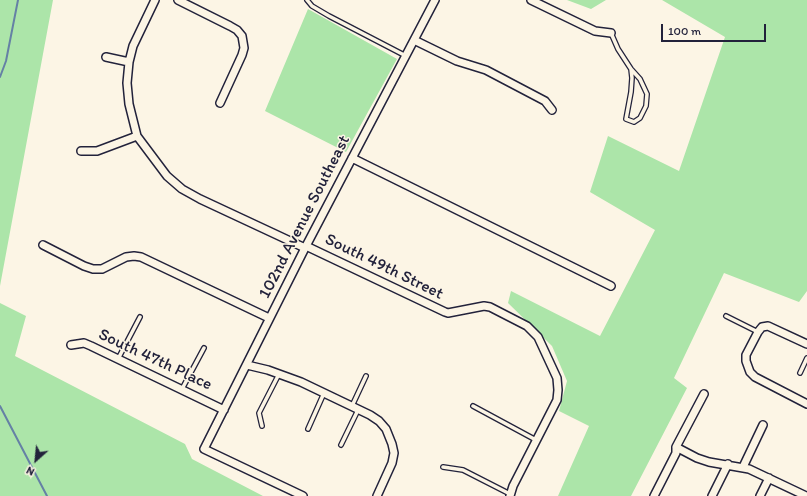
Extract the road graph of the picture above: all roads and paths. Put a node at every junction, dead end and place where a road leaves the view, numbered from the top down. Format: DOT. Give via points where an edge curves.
graph roads {
  1 [pos="155,0"];
  2 [pos="178,0"];
  3 [pos="307,0"];
  4 [pos="435,0"];
  5 [pos="531,0"];
  6 [pos="611,33"];
  7 [pos="414,40"];
  8 [pos="406,56"];
  9 [pos="106,57"];
  10 [pos="129,62"];
  11 [pos="630,69"];
  12 [pos="220,103"];
  13 [pos="552,110"];
  14 [pos="137,136"];
  15 [pos="81,151"];
  16 [pos="352,158"];
  17 [pos="43,245"];
  18 [pos="305,247"];
  19 [pos="611,286"];
  20 [pos="726,316"];
  21 [pos="140,317"];
  22 [pos="269,318"];
  23 [pos="760,330"];
  24 [pos="807,344"];
  25 [pos="71,345"];
  26 [pos="204,348"];
  27 [pos="807,358"];
  28 [pos="118,359"];
  29 [pos="247,365"];
  30 [pos="800,373"];
  31 [pos="279,374"];
  32 [pos="366,376"];
  33 [pos="182,389"];
  34 [pos="324,393"];
  35 [pos="704,394"];
  36 [pos="807,404"];
  37 [pos="473,406"];
  38 [pos="355,408"];
  39 [pos="224,410"];
  40 [pos="763,425"];
  41 [pos="262,426"];
  42 [pos="308,429"];
  43 [pos="536,440"];
  44 [pos="341,445"];
  45 [pos="676,447"];
  46 [pos="728,464"];
  47 [pos="443,467"];
  48 [pos="743,467"];
  49 [pos="769,478"];
  50 [pos="510,495"];
  51 [pos="303,496"];
  52 [pos="377,496"];
  53 [pos="654,496"];
  54 [pos="712,496"];
  55 [pos="760,496"];
  56 [pos="806,496"];
  1 -- 10 [label="street" via="133,46"];
  2 -- 12 [label="street" via="230,26 242,36 242,55"];
  3 -- 8 [label="lane" via="329,16"];
  4 -- 7 [label="street, 102nd Avenue Southeast"];
  5 -- 6 [label="street" via="595,31"];
  6 -- 11 [label="lane"];
  7 -- 8 [label="street, 102nd Avenue Southeast"];
  7 -- 13 [label="street" via="457,61 486,70 545,100"];
  8 -- 16 [label="street, 102nd Avenue Southeast"];
  9 -- 10 [label="street"];
  10 -- 14 [label="street" via="129,104"];
  11 -- 11 [label="lane" via="640,80 647,94 646,106 640,118 634,122 626,119 631,92"];
  14 -- 15 [label="street" via="97,151"];
  14 -- 18 [label="street, South 49th Street" via="166,176 182,189"];
  16 -- 18 [label="street, 102nd Avenue Southeast"];
  16 -- 19 [label="street"];
  17 -- 22 [label="street" via="93,269 102,269 126,257 141,258"];
  18 -- 22 [label="street, 102nd Avenue Southeast"];
  18 -- 43 [label="street, South 49th Street" via="445,312 490,307 527,326 538,337 557,378 558,390 557,400"];
  20 -- 23 [label="lane"];
  21 -- 28 [label="lane"];
  22 -- 29 [label="street, 102nd Avenue Southeast"];
  23 -- 24 [label="street" via="768,326"];
  23 -- 36 [label="street" via="746,355 750,372"];
  25 -- 28 [label="street, South 47th Place" via="84,344"];
  26 -- 33 [label="lane"];
  27 -- 30 [label="lane"];
  28 -- 33 [label="street, South 47th Place"];
  29 -- 31 [label="street"];
  29 -- 39 [label="street, 102nd Avenue Southeast"];
  31 -- 34 [label="street"];
  31 -- 41 [label="lane" via="259,413"];
  32 -- 38 [label="lane"];
  33 -- 39 [label="street, South 47th Place"];
  34 -- 38 [label="street"];
  34 -- 42 [label="lane"];
  35 -- 45 [label="street"];
  37 -- 43 [label="lane"];
  38 -- 44 [label="lane"];
  38 -- 52 [label="street" via="379,421 386,429 392,444 392,463"];
  39 -- 51 [label="street, 102nd Avenue Southeast" via="204,449"];
  40 -- 48 [label="street"];
  43 -- 50 [label="street"];
  45 -- 46 [label="street" via="709,462"];
  45 -- 53 [label="street" via="676,453"];
  46 -- 48 [label="street"];
  46 -- 54 [label="street"];
  47 -- 50 [label="lane" via="463,470"];
  48 -- 49 [label="street"];
  49 -- 55 [label="street"];
  49 -- 56 [label="street"];
}
